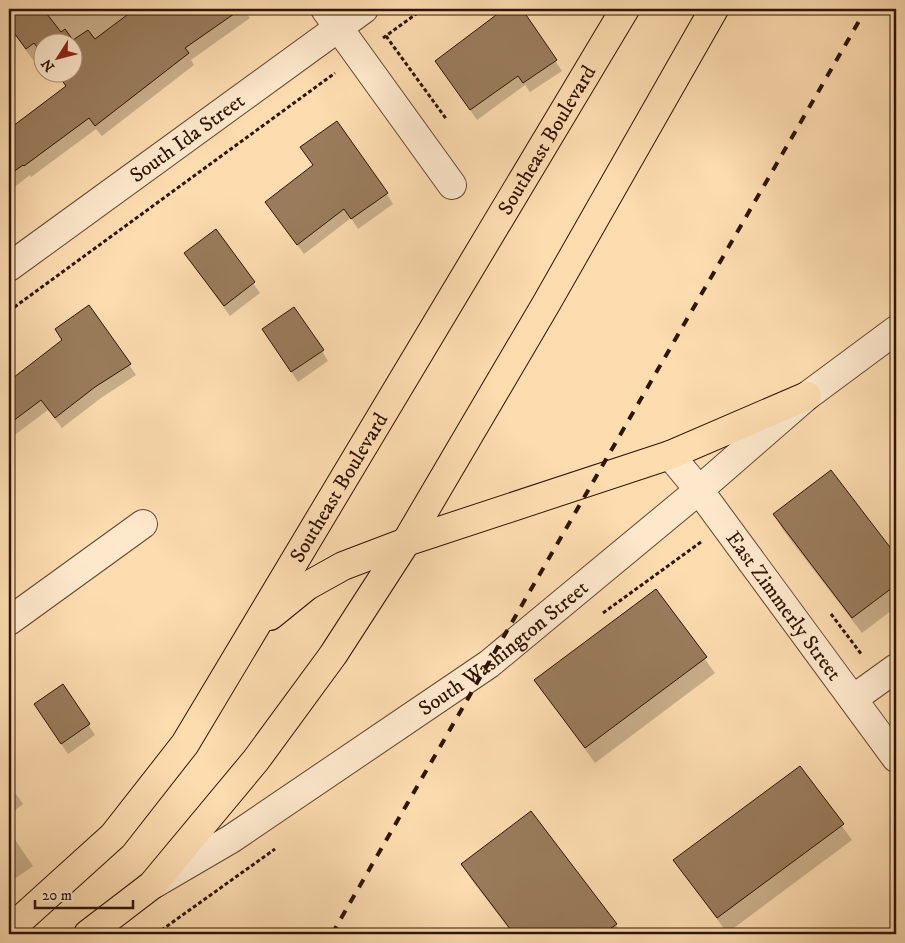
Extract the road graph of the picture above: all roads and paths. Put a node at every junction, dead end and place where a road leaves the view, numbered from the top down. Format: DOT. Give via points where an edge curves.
graph roads {
  1 [pos="423,9"];
  2 [pos="625,9"];
  3 [pos="714,9"];
  4 [pos="332,18"];
  5 [pos="373,19"];
  6 [pos="386,36"];
  7 [pos="359,55"];
  8 [pos="447,120"];
  9 [pos="452,185"];
  10 [pos="9,267"];
  11 [pos="9,311"];
  12 [pos="896,330"];
  13 [pos="807,396"];
  14 [pos="670,455"];
  15 [pos="699,490"];
  16 [pos="143,524"];
  17 [pos="724,525"];
  18 [pos="406,542"];
  19 [pos="827,608"];
  20 [pos="602,613"];
  21 [pos="9,621"];
  22 [pos="256,626"];
  23 [pos="888,674"];
  24 [pos="853,699"];
  25 [pos="896,758"];
  26 [pos="281,845"];
  27 [pos="152,885"];
  28 [pos="9,930"];
  29 [pos="88,934"];
  30 [pos="156,934"];
  1 -- 6 [label="path"];
  2 -- 22 [label="main road, Southeast Boulevard"];
  3 -- 18 [label="main road"];
  4 -- 5 [label="street, South Ida Street"];
  4 -- 7 [label="street"];
  4 -- 10 [label="street, South Ida Street"];
  5 -- 6 [label="path"];
  6 -- 7 [label="path"];
  6 -- 8 [label="path"];
  7 -- 9 [label="street"];
  7 -- 11 [label="path"];
  12 -- 13 [label="street, South Washington Street"];
  13 -- 14 [label="main road"];
  13 -- 15 [label="street, South Washington Street"];
  14 -- 15 [label="street, East Zimmerly Street"];
  14 -- 18 [label="main road"];
  15 -- 17 [label="street, East Zimmerly Street"];
  15 -- 27 [label="street, South Washington Street" via="489,664 231,839"];
  16 -- 21 [label="street"];
  17 -- 20 [label="path"];
  17 -- 24 [label="street, East Zimmerly Street"];
  18 -- 22 [label="main road" via="336,570 307,586"];
  18 -- 27 [label="main road" via="333,655 256,760"];
  19 -- 23 [label="path"];
  22 -- 28 [label="main road, Southeast Boulevard" via="185,744 114,836"];
  23 -- 24 [label="street"];
  24 -- 25 [label="street, East Zimmerly Street"];
  26 -- 30 [label="path"];
  27 -- 29 [label="main road, South Washington Street"];
}
